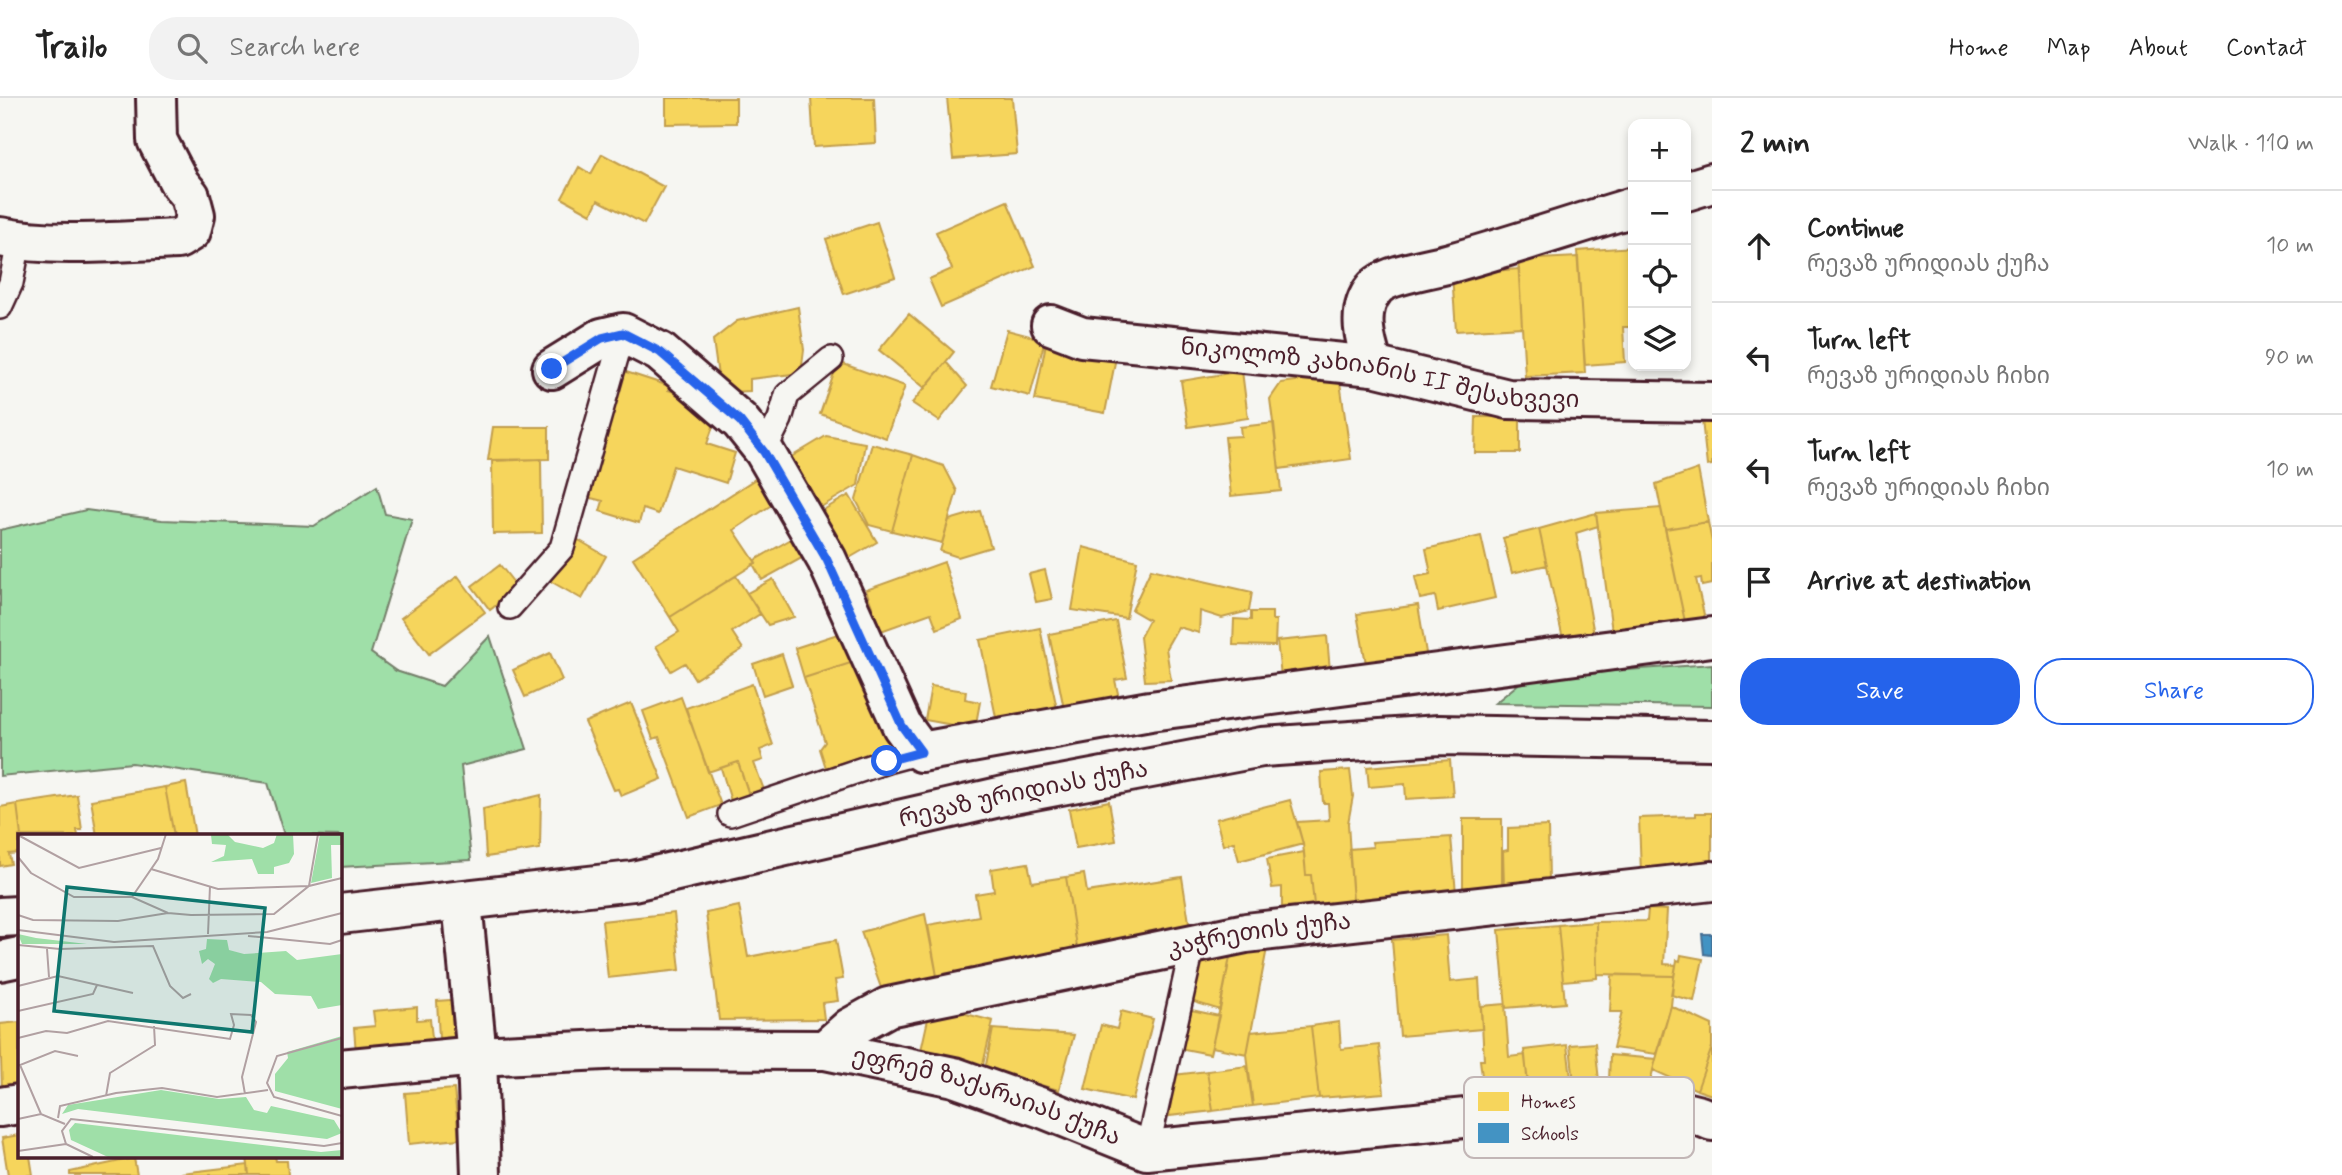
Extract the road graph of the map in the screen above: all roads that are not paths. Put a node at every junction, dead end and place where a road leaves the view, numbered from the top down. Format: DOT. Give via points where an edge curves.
graph roads {
  1 [pos="156,98"];
  2 [pos="1712,183"];
  3 [pos="1691,189"];
  4 [pos="1628,209"];
  5 [pos="9,239"];
  6 [pos="0,307"];
  7 [pos="1051,325"];
  8 [pos="623,333"];
  9 [pos="831,359"];
  10 [pos="1373,366"];
  11 [pos="552,369"];
  12 [pos="1712,402"];
  13 [pos="764,452"];
  14 [pos="510,607"];
  15 [pos="1712,637"];
  16 [pos="1712,740"];
  17 [pos="921,752"];
  18 [pos="730,814"];
  19 [pos="1712,881"];
  20 [pos="462,902"];
  21 [pos="341,914"];
  22 [pos="18,916"];
  23 [pos="0,917"];
  24 [pos="1193,944"];
  25 [pos="18,957"];
  26 [pos="0,961"];
  27 [pos="825,1050"];
  28 [pos="477,1056"];
  29 [pos="341,1069"];
  30 [pos="18,1104"];
  31 [pos="0,1107"];
  32 [pos="1694,1114"];
  33 [pos="1464,1121"];
  34 [pos="1712,1121"];
  35 [pos="1140,1163"];
  36 [pos="481,1175"];
  1 -- 5 [label="street" via="156,141 190,196 195,215 191,231 178,239"];
  2 -- 3 [label="street"];
  4 -- 10 [label="street" via="1375,287 1365,304 1364,337"];
  5 -- 6 [label="lane" via="11,283"];
  7 -- 10 [label="street, ნიკოლოზ კახიანის II შესახვევი" via="1082,337"];
  8 -- 11 [label="street" via="602,338"];
  8 -- 13 [label="street" via="660,352 740,421"];
  8 -- 14 [label="lane" via="562,548"];
  9 -- 13 [label="lane" via="787,395"];
  10 -- 12 [label="street, ნიკოლოზ კახიანის II შესახვევი" via="1508,400"];
  13 -- 17 [label="street" via="827,560 902,726"];
  15 -- 17 [label="street" via="1150,711"];
  16 -- 20 [label="street, რევაზ ურიდიას ქუჩა" via="1440,735 1262,747 1008,795 633,881"];
  17 -- 18 [label="lane"];
  19 -- 24 [label="street, კაჭრეთის ქუჩა" via="1246,933"];
  20 -- 21 [label="street, რევაზ ურიდიას ქუჩა"];
  20 -- 28 [label="street"];
  22 -- 23 [label="street"];
  24 -- 27 [label="street, კაჭრეთის ქუჩა" via="888,1007 850,1028"];
  24 -- 35 [label="lane"];
  25 -- 26 [label="street"];
  27 -- 28 [label="street, ეფრემ ზაქარაიას ქუჩა" via="626,1049"];
  27 -- 35 [label="street, ეფრემ ზაქარაიას ქუჩა" via="954,1077 1045,1109"];
  28 -- 29 [label="street, ეფრემ ზაქარაიას ქუჩა"];
  28 -- 36 [label="street"];
  30 -- 31 [label="street"];
  32 -- 34 [label="street, ეფრემ ზაქარაიას ქუჩა"];
  33 -- 35 [label="street, ეფრემ ზაქარაიას ქუჩა"];
}
